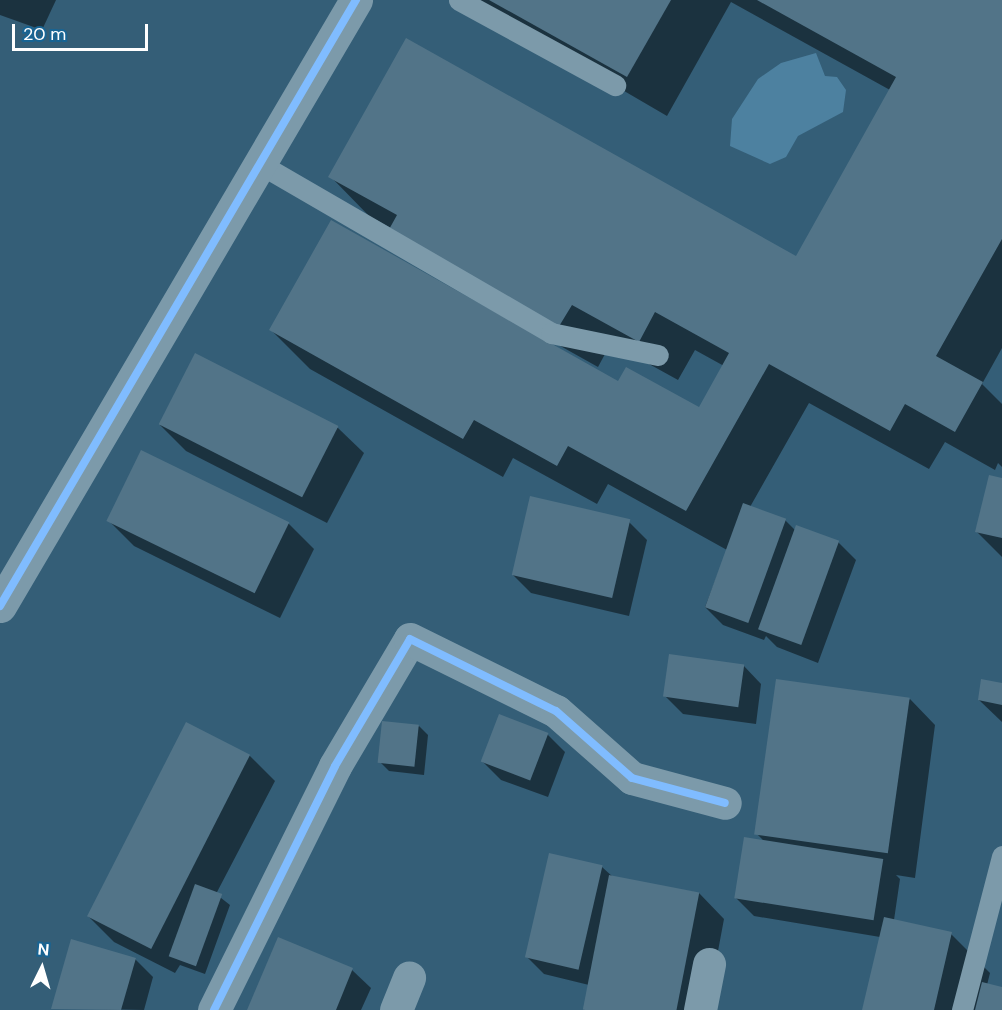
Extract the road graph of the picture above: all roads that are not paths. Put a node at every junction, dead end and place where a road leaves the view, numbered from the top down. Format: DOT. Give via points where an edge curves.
graph roads {
  1 [pos="356,0"];
  2 [pos="459,0"];
  3 [pos="615,85"];
  4 [pos="260,164"];
  5 [pos="658,355"];
  6 [pos="0,606"];
  7 [pos="725,803"];
  8 [pos="1002,856"];
  9 [pos="709,964"];
  10 [pos="409,978"];
  11 [pos="214,1010"];
  12 [pos="396,1010"];
  13 [pos="700,1010"];
  14 [pos="962,1010"];
  1 -- 4 [label="street"];
  2 -- 3 [label="lane"];
  4 -- 5 [label="lane" via="551,333"];
  4 -- 6 [label="street"];
  7 -- 11 [label="street" via="633,778 556,711 410,639 334,766"];
  8 -- 14 [label="lane"];
  9 -- 13 [label="street"];
  10 -- 12 [label="street"];
}
